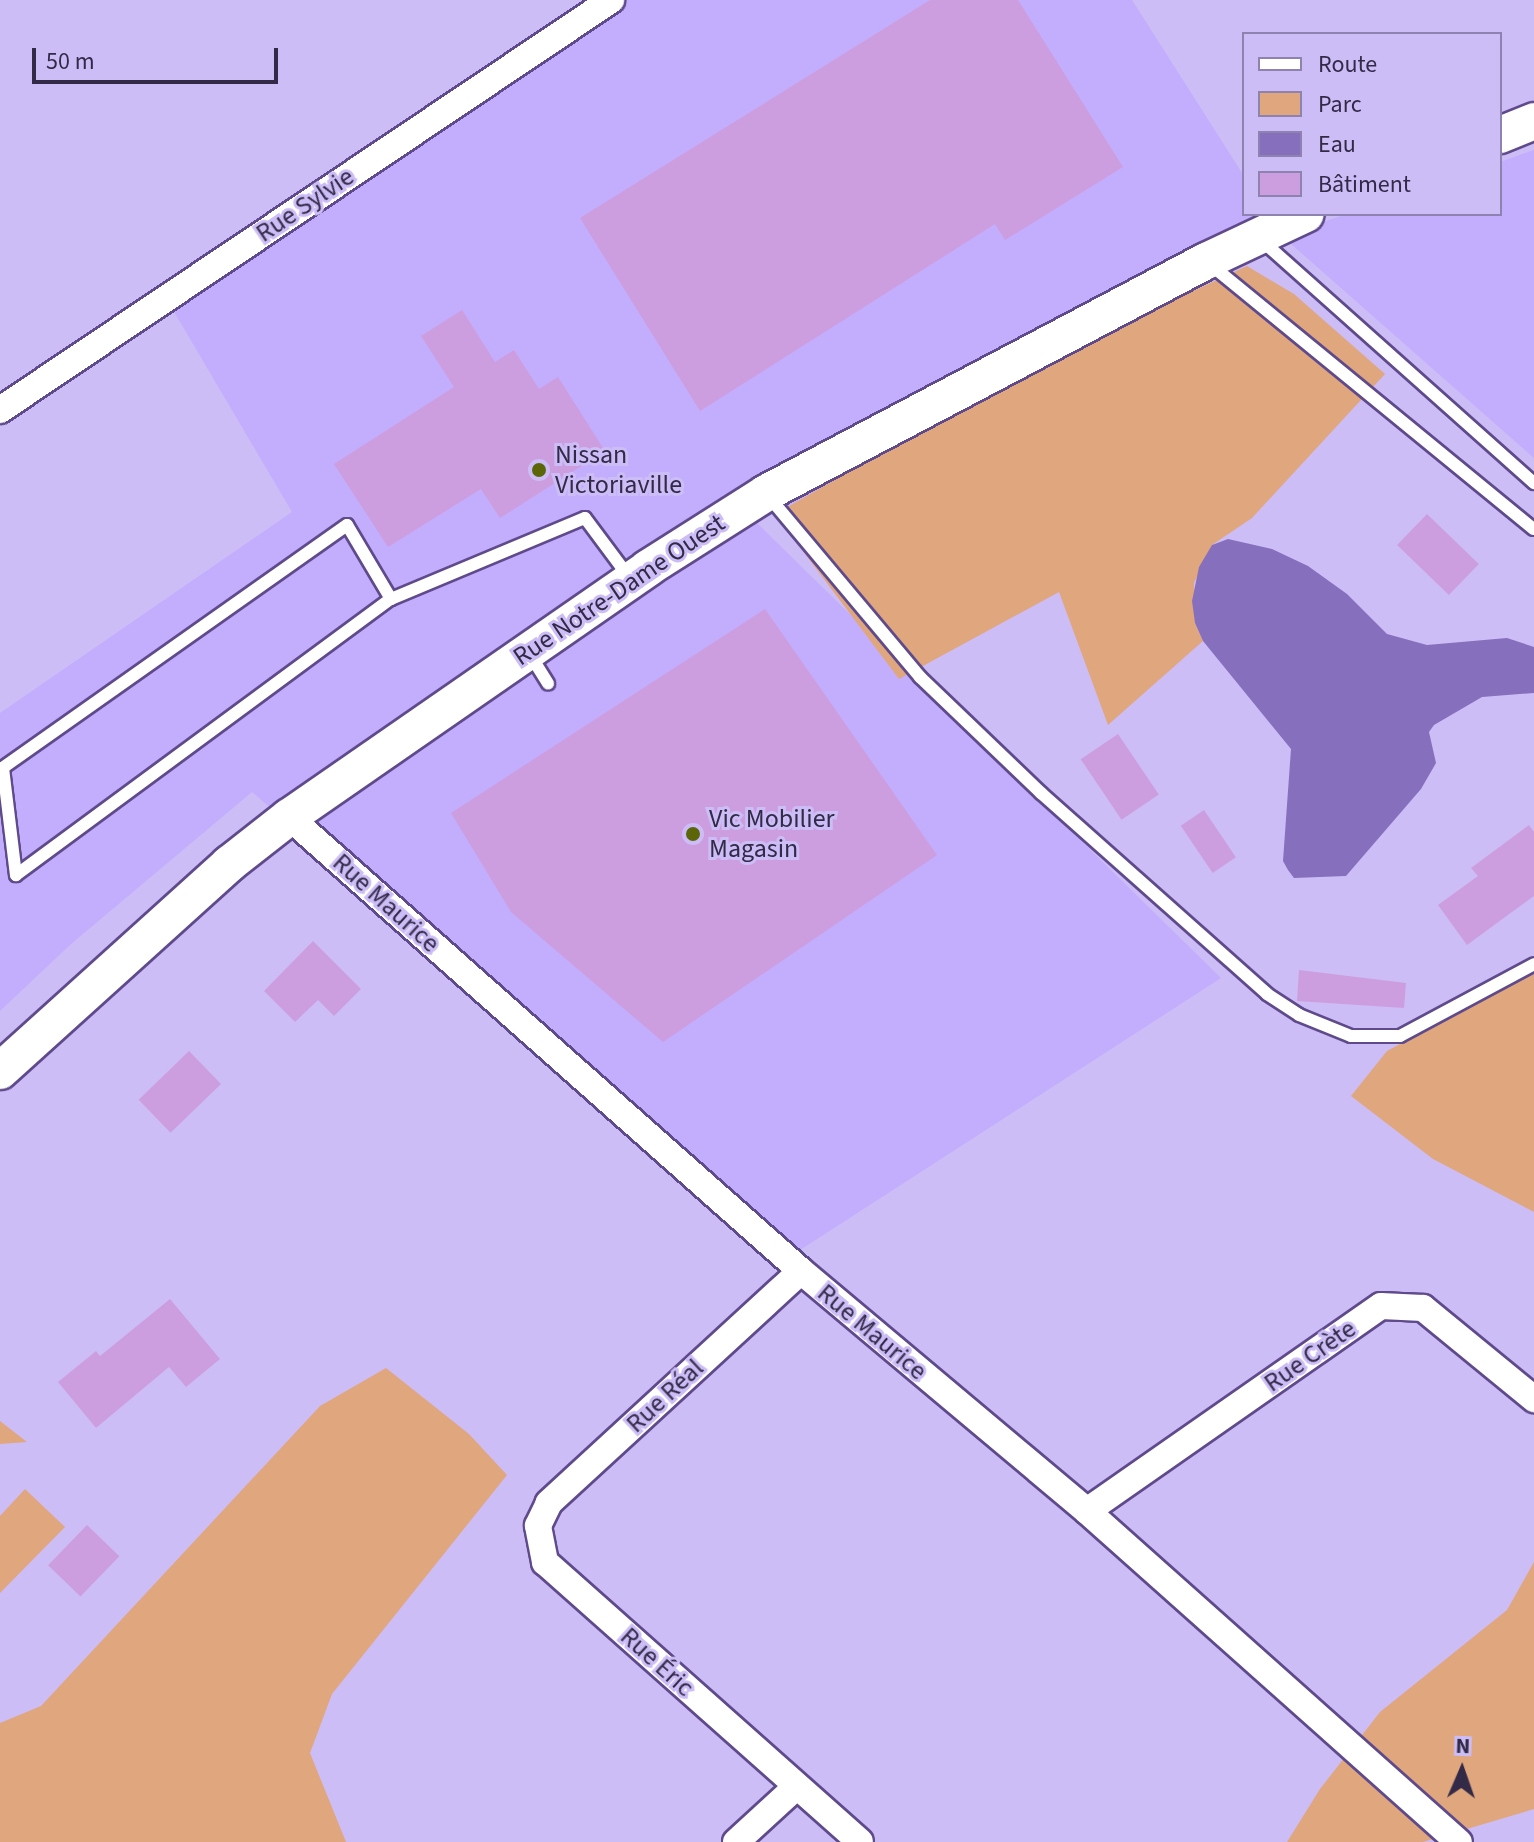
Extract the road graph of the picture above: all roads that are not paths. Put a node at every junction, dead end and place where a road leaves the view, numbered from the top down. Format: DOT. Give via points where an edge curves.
graph roads {
  1 [pos="611,0"];
  2 [pos="1534,121"];
  3 [pos="1502,134"];
  4 [pos="1302,216"];
  5 [pos="1257,237"];
  6 [pos="1206,261"];
  7 [pos="0,410"];
  8 [pos="1534,483"];
  9 [pos="766,493"];
  10 [pos="1534,529"];
  11 [pos="631,580"];
  12 [pos="391,599"];
  13 [pos="528,650"];
  14 [pos="548,683"];
  15 [pos="289,817"];
  16 [pos="1534,964"];
  17 [pos="0,1071"];
  18 [pos="801,1271"];
  19 [pos="1534,1399"];
  20 [pos="1087,1511"];
  21 [pos="538,1526"];
  22 [pos="796,1787"];
  23 [pos="736,1842"];
  24 [pos="860,1842"];
  25 [pos="1459,1842"];
  1 -- 7 [label="street, Rue Sylvie"];
  2 -- 3 [label="street"];
  4 -- 5 [label="street, Rue Notre-Dame Ouest"];
  5 -- 6 [label="street, Rue Notre-Dame Ouest"];
  5 -- 8 [label="lane"];
  6 -- 9 [label="street, Rue Notre-Dame Ouest"];
  6 -- 10 [label="lane"];
  9 -- 11 [label="street, Rue Notre-Dame Ouest"];
  9 -- 16 [label="lane" via="920,677 1101,846 1267,994 1299,1015 1351,1036 1400,1036"];
  11 -- 12 [label="lane" via="585,518"];
  11 -- 13 [label="street, Rue Notre-Dame Ouest"];
  12 -- 12 [label="lane" via="166,765 16,875 3,768 347,525"];
  13 -- 14 [label="lane"];
  13 -- 15 [label="street, Rue Notre-Dame Ouest"];
  15 -- 17 [label="street, Rue Notre-Dame Ouest" via="229,864"];
  15 -- 18 [label="street, Rue Maurice"];
  18 -- 20 [label="street, Rue Maurice"];
  18 -- 21 [label="street, Rue Réal" via="549,1503"];
  19 -- 20 [label="street, Rue Crète" via="1423,1308 1381,1306"];
  20 -- 25 [label="street, Rue Maurice"];
  21 -- 22 [label="street, Rue Éric" via="545,1562"];
  22 -- 23 [label="street"];
  22 -- 24 [label="street, Rue Éric"];
}
